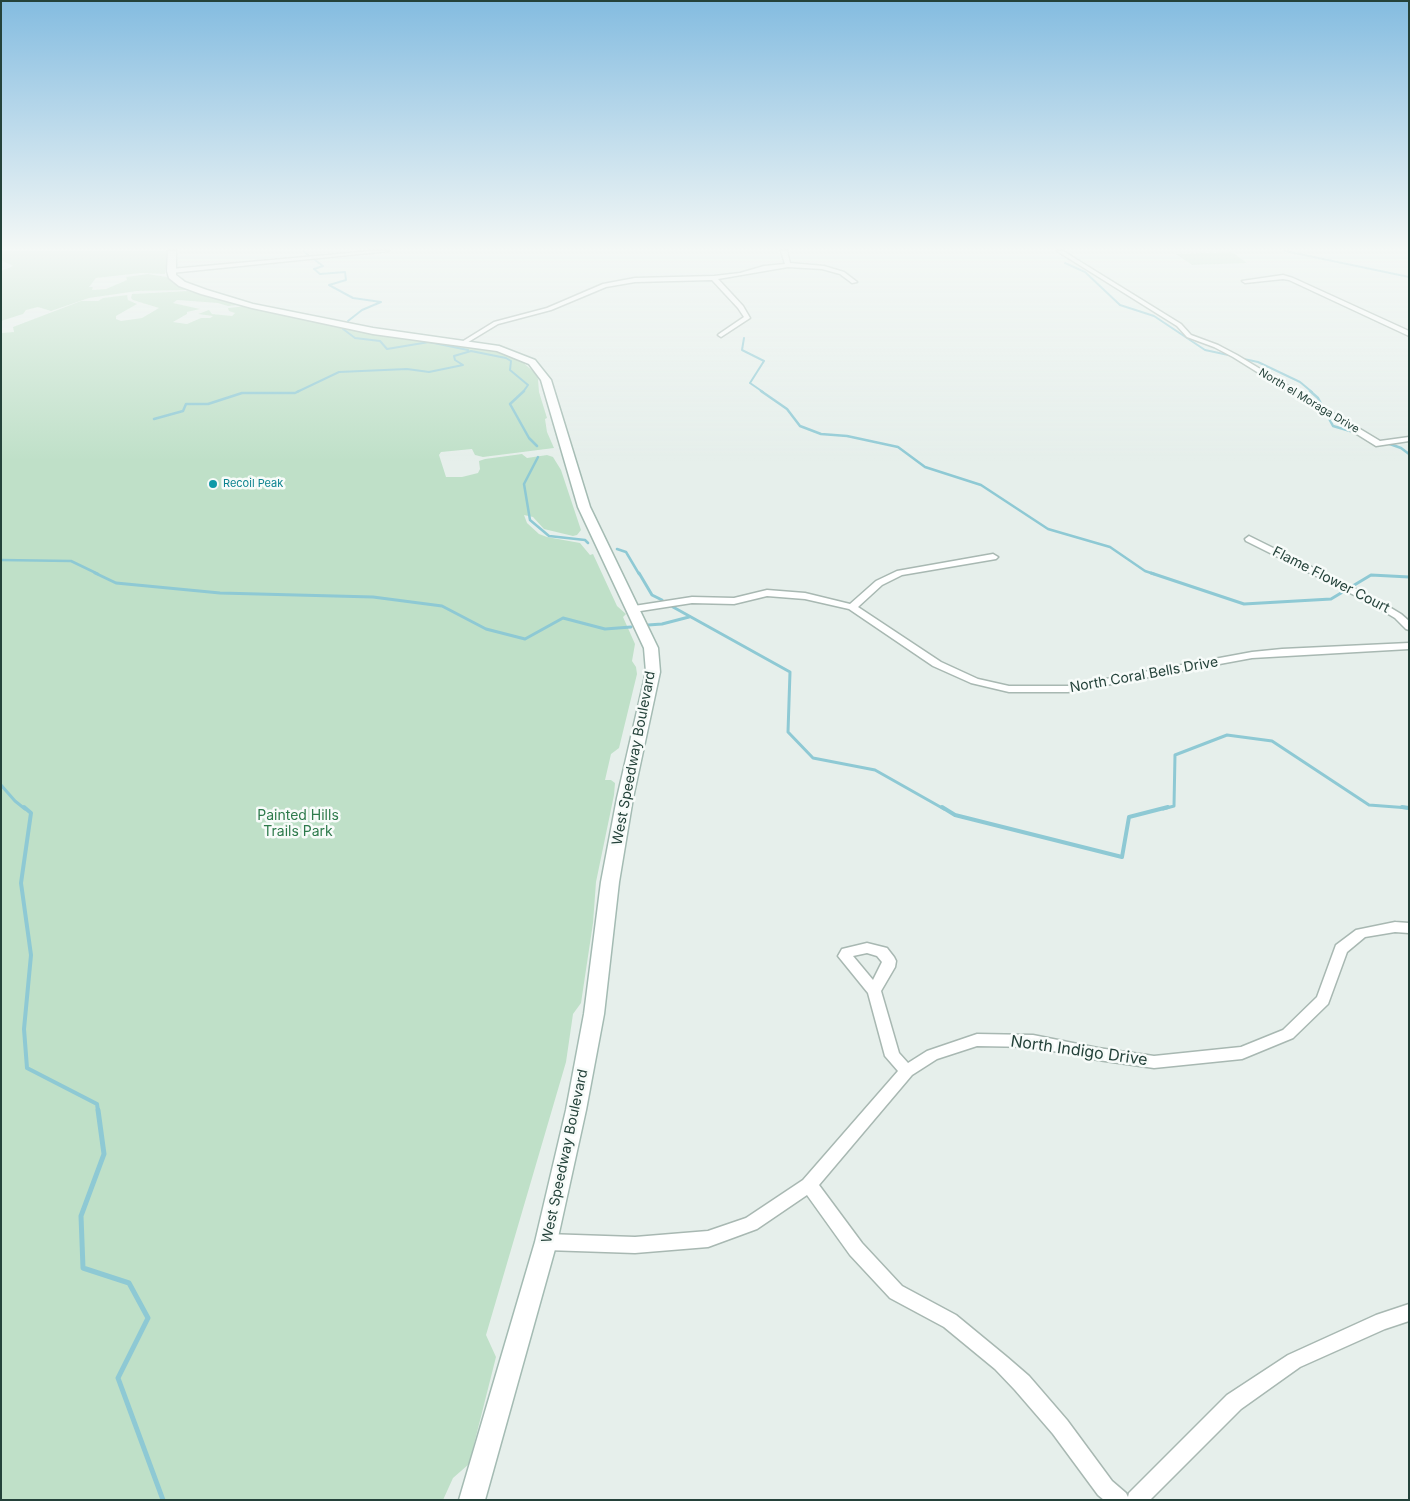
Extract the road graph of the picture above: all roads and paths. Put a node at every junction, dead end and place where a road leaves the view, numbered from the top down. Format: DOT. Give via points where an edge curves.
graph roads {
  1 [pos="325,321"];
  2 [pos="503,321"];
  3 [pos="742,321"];
  4 [pos="1172,321"];
  5 [pos="1381,321"];
  6 [pos="1409,334"];
  7 [pos="721,335"];
  8 [pos="463,343"];
  9 [pos="1409,439"];
  10 [pos="1249,538"];
  11 [pos="993,557"];
  12 [pos="852,607"];
  13 [pos="634,609"];
  14 [pos="1409,627"];
  15 [pos="1409,646"];
  16 [pos="994,686"];
  17 [pos="989,697"];
  18 [pos="1409,928"];
  19 [pos="874,991"];
  20 [pos="907,1071"];
  21 [pos="809,1186"];
  22 [pos="546,1242"];
  23 [pos="1409,1312"];
  24 [pos="472,1500"];
  25 [pos="1119,1500"];
  26 [pos="1136,1500"];
  1 -- 8 [label="main road, West Speedway Boulevard"];
  2 -- 8 [label="street"];
  3 -- 7 [label="street"];
  4 -- 9 [label="street, North el Moraga Drive" via="1189,336 1235,356 1379,444"];
  5 -- 6 [label="street"];
  8 -- 13 [label="main road, West Speedway Boulevard" via="515,354 532,362 542,373 584,507"];
  10 -- 14 [label="street, Flame Flower Court" via="1373,601"];
  11 -- 12 [label="street" via="900,572 879,583"];
  12 -- 13 [label="street, North Coral Bells Drive" via="806,596 767,593 734,601 692,600"];
  12 -- 16 [label="street, North Coral Bells Drive" via="937,664"];
  13 -- 22 [label="main road, West Speedway Boulevard" via="651,648 653,672 610,882 594,1014 576,1110"];
  15 -- 16 [label="street, North Coral Bells Drive" via="1282,652 1068,689"];
  16 -- 17 [label="street"];
  18 -- 20 [label="street, North Indigo Drive" via="1394,927 1361,933 1342,950 1323,1000 1288,1034 1242,1053 1154,1062 1033,1041 977,1040 932,1055"];
  19 -- 20 [label="street" via="892,1056"];
  20 -- 21 [label="street, North Indigo Drive"];
  21 -- 22 [label="street, North Indigo Drive" via="751,1224 708,1239 635,1246"];
  21 -- 25 [label="street" via="856,1249 896,1292 950,1321 1022,1383 1060,1427 1105,1488"];
  22 -- 24 [label="main road, West Speedway Boulevard"];
  23 -- 26 [label="street" via="1294,1361 1234,1402"];
}
